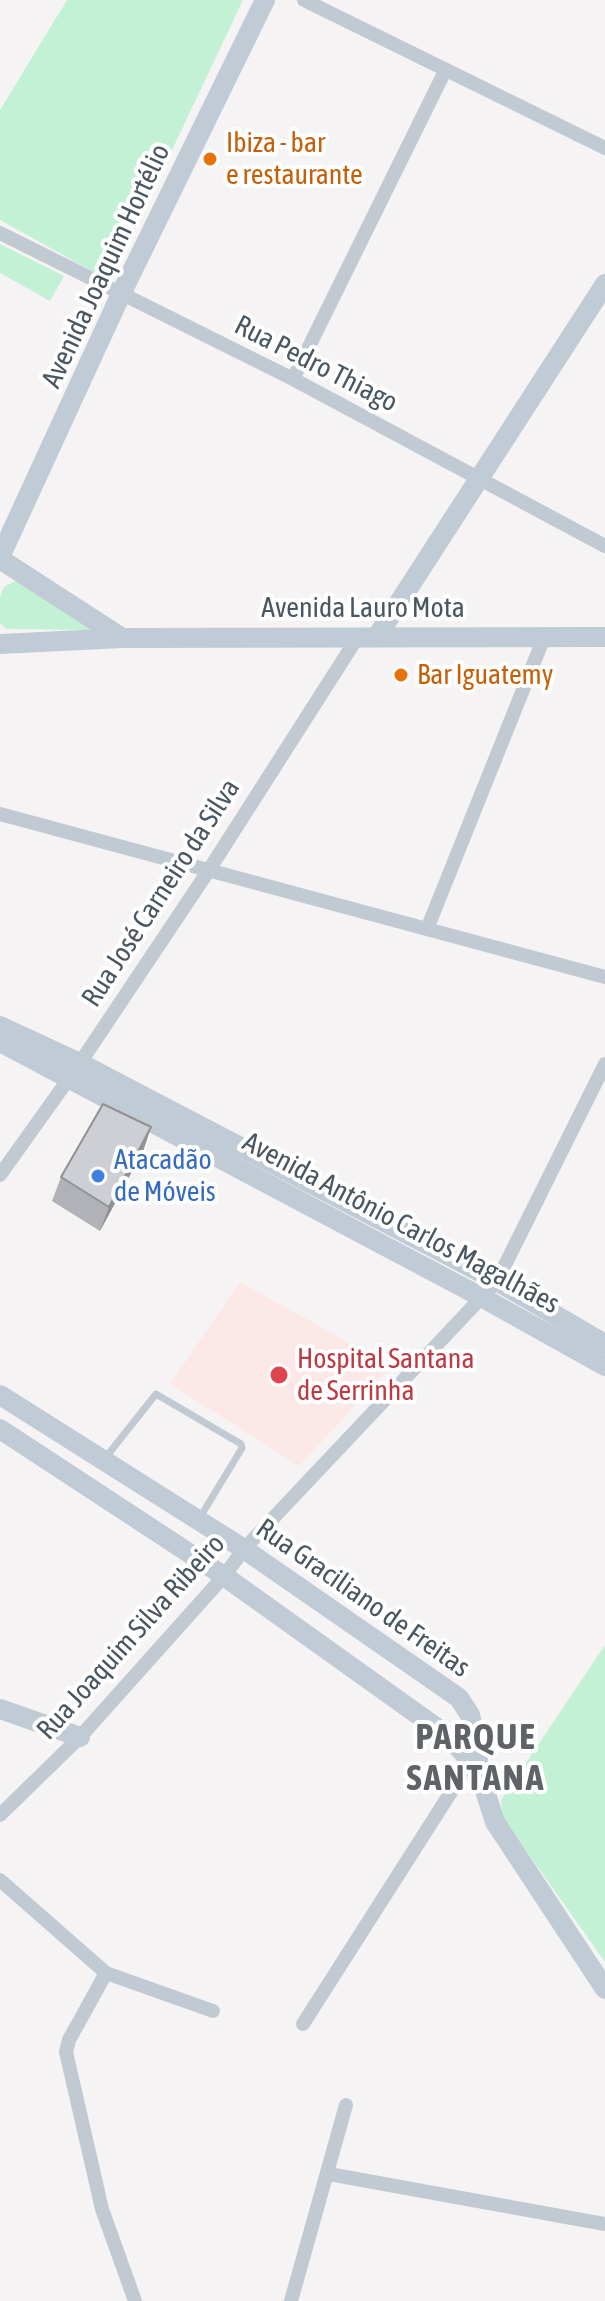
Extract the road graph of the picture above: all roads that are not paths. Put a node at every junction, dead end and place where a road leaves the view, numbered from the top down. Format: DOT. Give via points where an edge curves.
graph roads {
  1 [pos="265,0"];
  2 [pos="304,0"];
  3 [pos="445,71"];
  4 [pos="605,148"];
  5 [pos="0,233"];
  6 [pos="605,284"];
  7 [pos="121,294"];
  8 [pos="293,379"];
  9 [pos="478,479"];
  10 [pos="605,546"];
  11 [pos="0,558"];
  12 [pos="368,635"];
  13 [pos="545,635"];
  14 [pos="605,637"];
  15 [pos="122,638"];
  16 [pos="0,644"];
  17 [pos="0,814"];
  18 [pos="209,870"];
  19 [pos="427,929"];
  20 [pos="605,977"];
  21 [pos="0,1026"];
  22 [pos="0,1042"];
  23 [pos="605,1064"];
  24 [pos="75,1070"];
  25 [pos="263,1170"];
  26 [pos="0,1175"];
  27 [pos="497,1281"];
  28 [pos="483,1298"];
  29 [pos="605,1344"];
  30 [pos="605,1366"];
  31 [pos="0,1395"];
  32 [pos="0,1429"];
  33 [pos="104,1461"];
  34 [pos="198,1521"];
  35 [pos="244,1549"];
  36 [pos="224,1576"];
  37 [pos="0,1709"];
  38 [pos="80,1737"];
  39 [pos="476,1760"];
  40 [pos="0,1815"];
  41 [pos="0,1880"];
  42 [pos="106,1973"];
  43 [pos="605,1989"];
  44 [pos="213,2011"];
  45 [pos="303,2024"];
  46 [pos="346,2105"];
  47 [pos="329,2174"];
  48 [pos="605,2224"];
  49 [pos="135,2301"];
  50 [pos="291,2301"];
  1 -- 7 [label="street, Avenida Joaquim Hortélio"];
  2 -- 3 [label="street"];
  3 -- 4 [label="street"];
  3 -- 8 [label="street"];
  5 -- 7 [label="street, Rua Pedro Thiago"];
  6 -- 9 [label="street"];
  7 -- 8 [label="street, Rua Pedro Thiago"];
  7 -- 11 [label="street, Avenida Joaquim Hortélio"];
  8 -- 9 [label="street, Rua Pedro Thiago"];
  9 -- 10 [label="street, Rua Pedro Thiago"];
  9 -- 12 [label="street"];
  11 -- 15 [label="street"];
  12 -- 13 [label="street, Avenida Lauro Mota"];
  12 -- 15 [label="street, Avenida Lauro Mota"];
  12 -- 18 [label="street, Rua José Carneiro da Silva"];
  13 -- 14 [label="street, Avenida Lauro Mota"];
  13 -- 19 [label="street"];
  15 -- 16 [label="street, Avenida Lauro Mota"];
  17 -- 18 [label="street"];
  18 -- 19 [label="street"];
  18 -- 24 [label="street, Rua José Carneiro da Silva"];
  19 -- 20 [label="street"];
  21 -- 24 [label="street, Avenida Antônio Carlos Magalhães"];
  22 -- 24 [label="street, Avenida Antônio Carlos Magalhães"];
  23 -- 27 [label="street, Rua Joaquim Silva Ribeiro"];
  24 -- 25 [label="street, Avenida Antônio Carlos Magalhães"];
  24 -- 26 [label="street, Rua José Carneiro da Silva"];
  25 -- 27 [label="street, Avenida Antônio Carlos Magalhães"];
  25 -- 28 [label="street, Avenida Antônio Carlos Magalhães"];
  27 -- 28 [label="street, Rua Joaquim Silva Ribeiro"];
  27 -- 29 [label="street, Avenida Antônio Carlos Magalhães"];
  28 -- 30 [label="street, Avenida Antônio Carlos Magalhães"];
  28 -- 35 [label="street, Rua Joaquim Silva Ribeiro"];
  31 -- 33 [label="street, Rua Graciliano de Freitas"];
  32 -- 36 [label="street"];
  33 -- 34 [label="street, Rua Graciliano de Freitas"];
  33 -- 34 [label="lane" via="156,1394 241,1444"];
  34 -- 35 [label="street, Rua Graciliano de Freitas"];
  35 -- 36 [label="street, Rua Joaquim Silva Ribeiro"];
  35 -- 39 [label="street, Rua Graciliano de Freitas" via="459,1698 467,1707"];
  36 -- 38 [label="street, Rua Joaquim Silva Ribeiro"];
  36 -- 39 [label="street"];
  37 -- 38 [label="street"];
  38 -- 40 [label="street, Rua Joaquim Silva Ribeiro"];
  39 -- 43 [label="street, Rua Graciliano de Freitas" via="495,1822"];
  39 -- 45 [label="street"];
  41 -- 42 [label="street"];
  42 -- 44 [label="street"];
  42 -- 49 [label="street" via="66,2052 102,2209"];
  46 -- 47 [label="street"];
  47 -- 48 [label="street"];
  47 -- 50 [label="street"];
}
